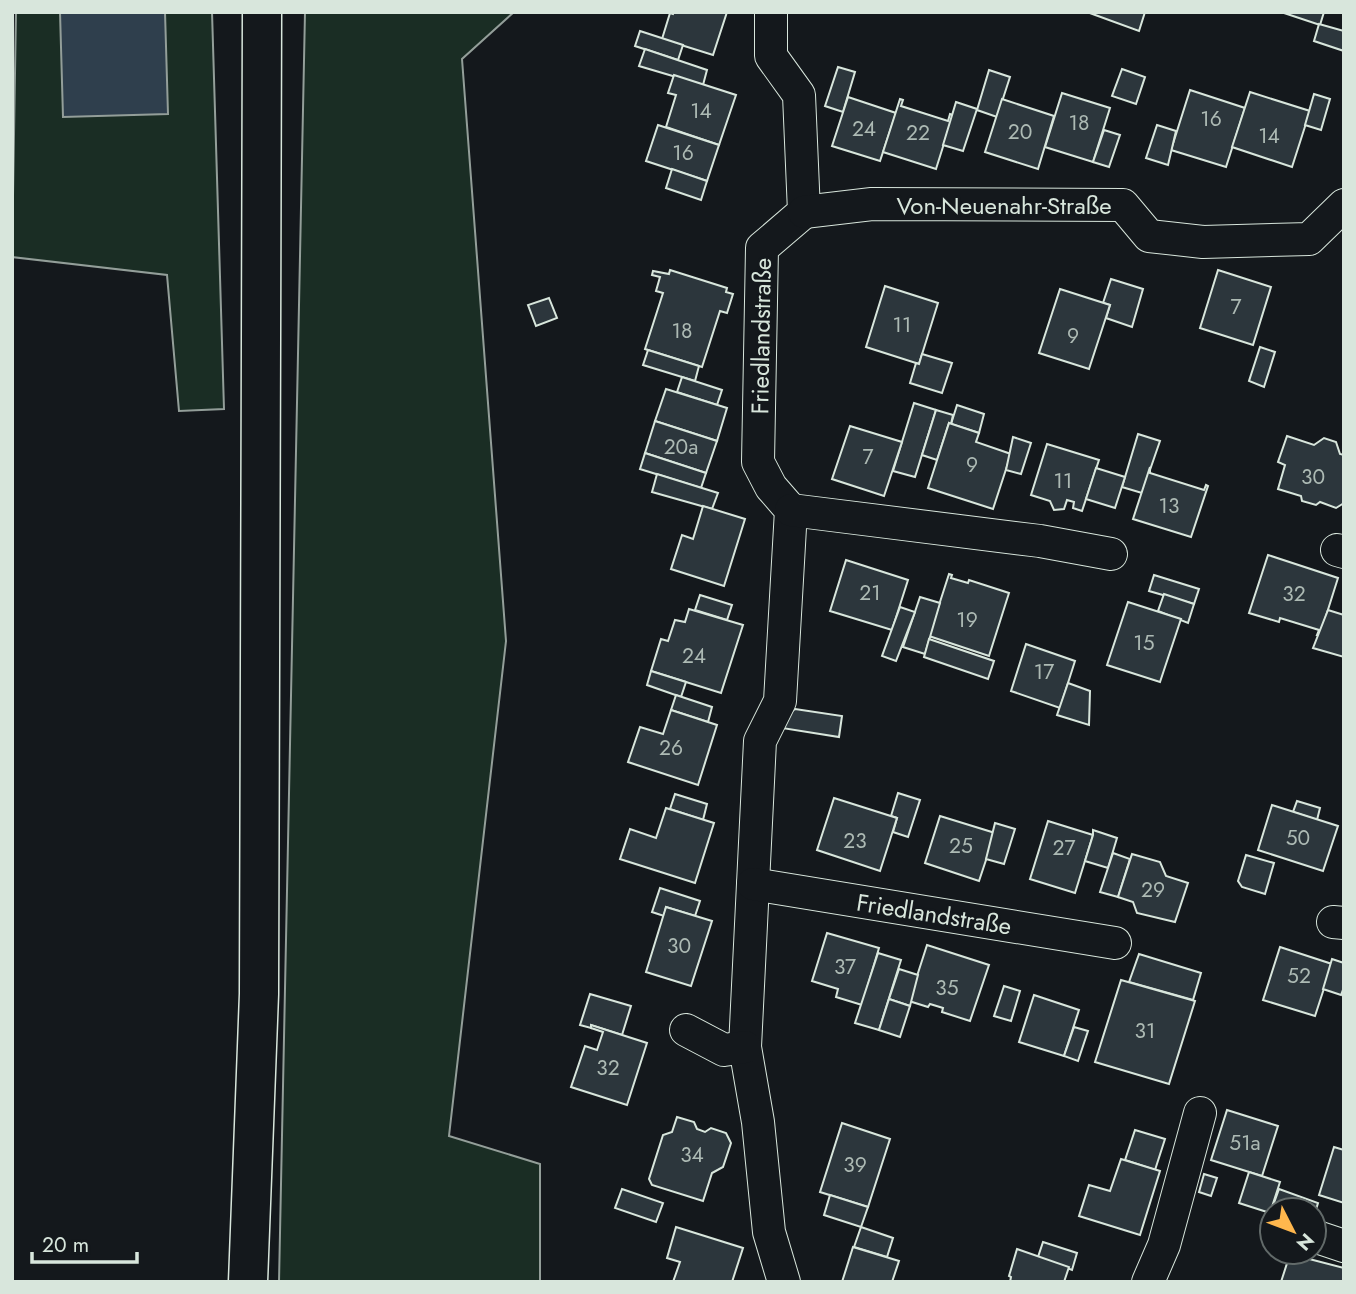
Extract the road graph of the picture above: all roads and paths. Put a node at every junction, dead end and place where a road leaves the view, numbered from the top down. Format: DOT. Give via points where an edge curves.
graph roads {
  1 [pos="262,12"];
  2 [pos="771,12"];
  3 [pos="1344,205"];
  4 [pos="804,212"];
  5 [pos="791,510"];
  6 [pos="1111,554"];
  7 [pos="753,884"];
  8 [pos="1115,943"];
  9 [pos="686,1030"];
  10 [pos="745,1047"];
  11 [pos="1200,1113"];
  12 [pos="248,1282"];
  13 [pos="784,1282"];
  14 [pos="1148,1282"];
  1 -- 12 [label="main road" via="259,994"];
  2 -- 4 [label="street" via="771,56 799,95"];
  3 -- 4 [label="street, Von-Neuenahr-Straße" via="1309,239 1203,242 1149,236 1123,205 872,204"];
  4 -- 5 [label="street, Friedlandstraße" via="762,247 758,462"];
  5 -- 6 [label="street"];
  5 -- 7 [label="street" via="780,701 761,741"];
  7 -- 8 [label="street, Friedlandstraße"];
  7 -- 10 [label="street"];
  9 -- 10 [label="street" via="724,1050"];
  10 -- 13 [label="street" via="769,1232"];
  11 -- 14 [label="street" via="1188,1195"];
}
